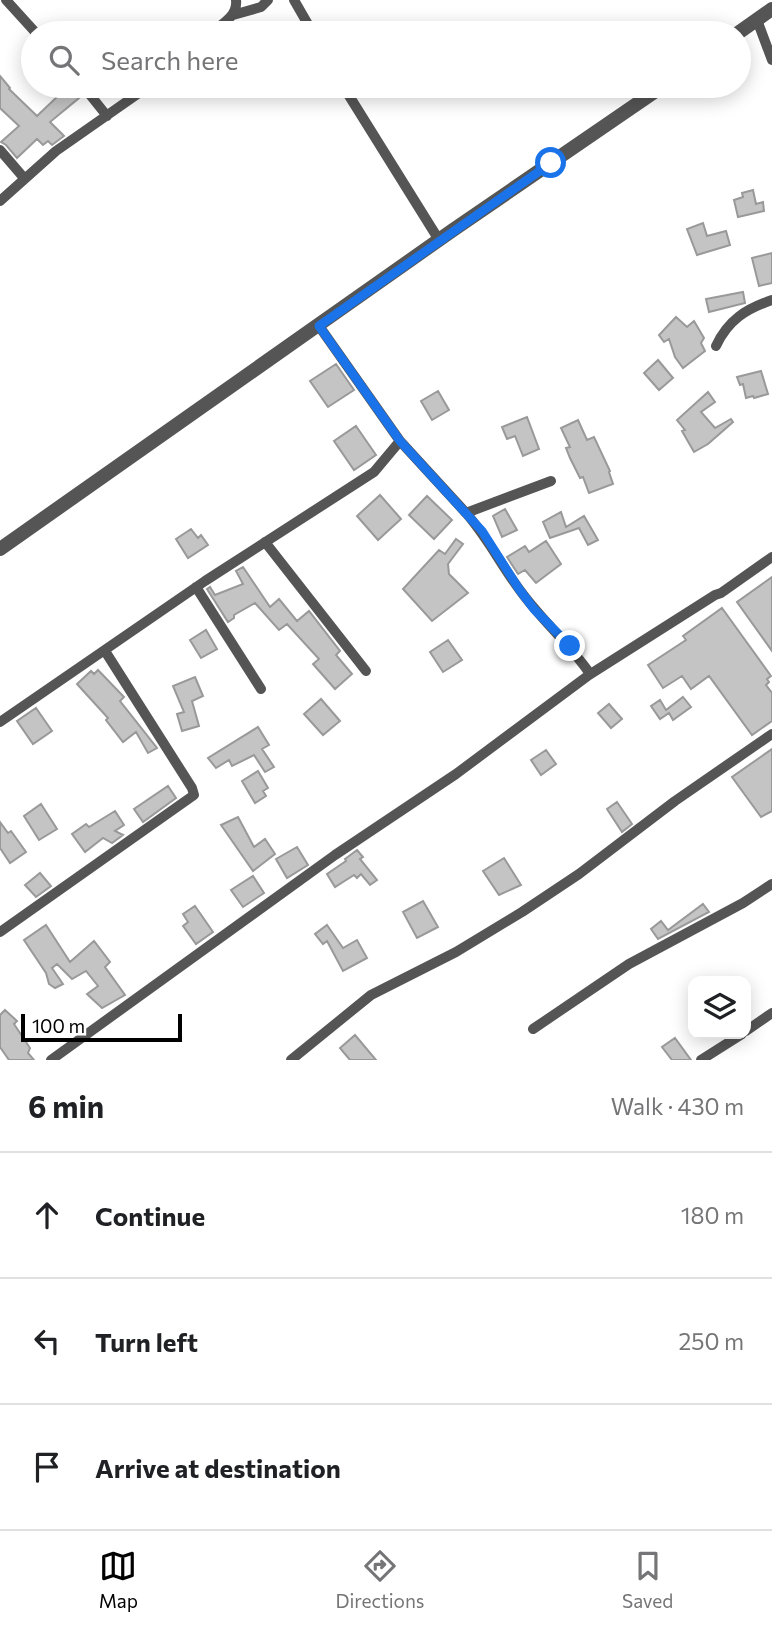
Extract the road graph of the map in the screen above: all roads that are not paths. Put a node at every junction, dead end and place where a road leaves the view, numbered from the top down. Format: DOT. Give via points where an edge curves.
graph roads {
  1 [pos="6,0"];
  2 [pos="236,0"];
  3 [pos="268,0"];
  4 [pos="294,0"];
  5 [pos="772,9"];
  6 [pos="233,15"];
  7 [pos="757,20"];
  8 [pos="25,21"];
  9 [pos="226,21"];
  10 [pos="306,21"];
  11 [pos="751,24"];
  12 [pos="772,60"];
  13 [pos="93,98"];
  14 [pos="132,98"];
  15 [pos="350,98"];
  16 [pos="646,98"];
  17 [pos="107,116"];
  18 [pos="0,150"];
  19 [pos="24,178"];
  20 [pos="0,201"];
  21 [pos="439,240"];
  22 [pos="772,300"];
  23 [pos="319,326"];
  24 [pos="716,346"];
  25 [pos="400,441"];
  26 [pos="551,481"];
  27 [pos="466,513"];
  28 [pos="265,542"];
  29 [pos="0,549"];
  30 [pos="772,557"];
  31 [pos="196,587"];
  32 [pos="105,651"];
  33 [pos="366,671"];
  34 [pos="589,675"];
  35 [pos="261,689"];
  36 [pos="0,722"];
  37 [pos="772,734"];
  38 [pos="772,884"];
  39 [pos="0,932"];
  40 [pos="772,1013"];
  41 [pos="751,1027"];
  42 [pos="533,1029"];
  43 [pos="733,1039"];
  44 [pos="51,1060"];
  45 [pos="291,1060"];
  46 [pos="701,1060"];
  1 -- 8 [label="street"];
  2 -- 6 [label="street"];
  3 -- 6 [label="street" via="261,7"];
  4 -- 10 [label="street"];
  5 -- 7 [label="street"];
  6 -- 9 [label="street"];
  7 -- 11 [label="street"];
  7 -- 12 [label="street"];
  13 -- 17 [label="street"];
  14 -- 17 [label="street"];
  15 -- 21 [label="street"];
  16 -- 21 [label="street"];
  17 -- 19 [label="street"];
  18 -- 19 [label="street"];
  19 -- 20 [label="street"];
  21 -- 23 [label="street"];
  22 -- 24 [label="street" via="743,312 723,331"];
  23 -- 25 [label="street"];
  23 -- 29 [label="street"];
  25 -- 27 [label="street"];
  25 -- 28 [label="street" via="374,472"];
  26 -- 27 [label="street"];
  27 -- 34 [label="street" via="534,609 570,646"];
  28 -- 31 [label="street"];
  28 -- 33 [label="street"];
  30 -- 34 [label="street"];
  31 -- 32 [label="street"];
  31 -- 35 [label="street"];
  32 -- 36 [label="street"];
  32 -- 39 [label="street" via="194,795"];
  34 -- 44 [label="street"];
  37 -- 45 [label="street" via="523,912 371,995"];
  38 -- 42 [label="street" via="629,964"];
  40 -- 41 [label="street"];
  43 -- 46 [label="street"];
}
